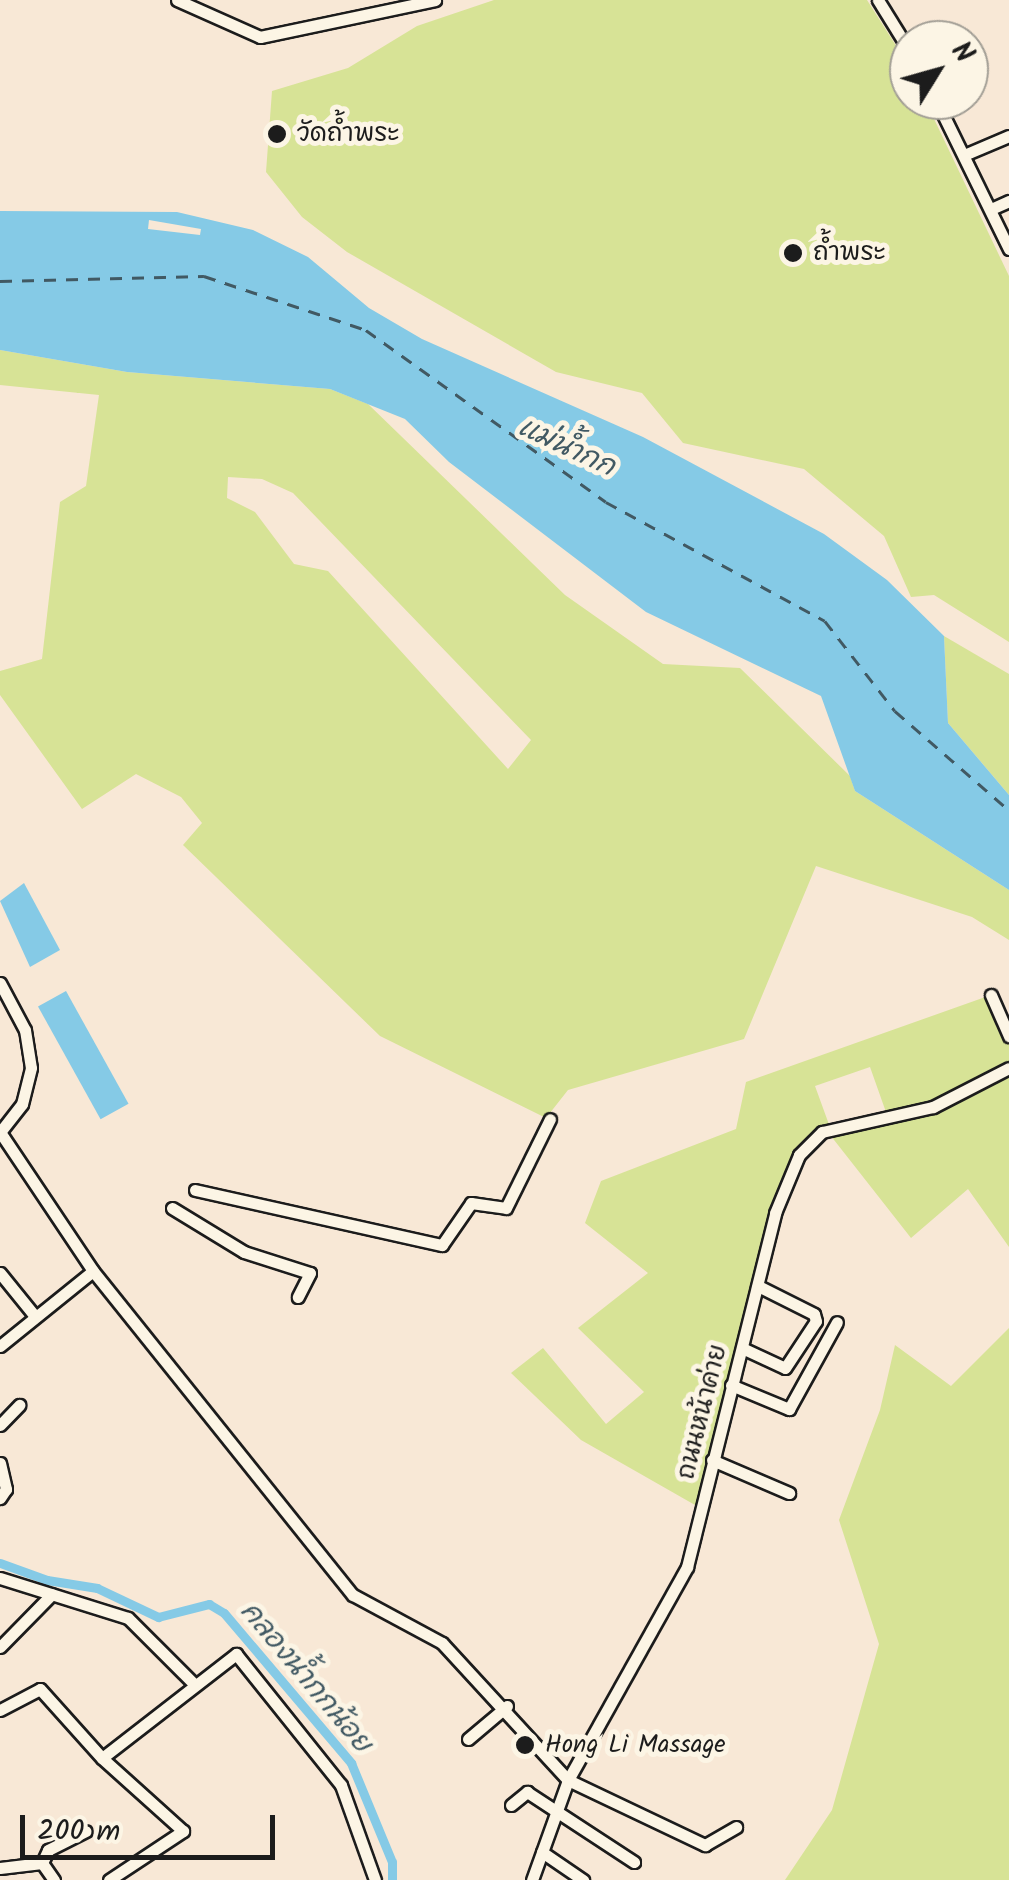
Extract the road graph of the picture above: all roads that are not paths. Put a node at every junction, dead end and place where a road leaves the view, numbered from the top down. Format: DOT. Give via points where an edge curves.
graph roads {
  1 [pos="176,0"];
  2 [pos="435,0"];
  3 [pos="946,120"];
  4 [pos="1009,136"];
  5 [pos="964,155"];
  6 [pos="1009,201"];
  7 [pos="991,210"];
  8 [pos="1009,249"];
  9 [pos="0,983"];
  10 [pos="992,996"];
  11 [pos="1009,1036"];
  12 [pos="1008,1071"];
  13 [pos="550,1119"];
  14 [pos="0,1132"];
  15 [pos="196,1190"];
  16 [pos="172,1208"];
  17 [pos="93,1271"];
  18 [pos="0,1273"];
  19 [pos="758,1286"];
  20 [pos="298,1297"];
  21 [pos="34,1315"];
  22 [pos="837,1322"];
  23 [pos="0,1346"];
  24 [pos="742,1348"];
  25 [pos="732,1385"];
  26 [pos="19,1405"];
  27 [pos="0,1425"];
  28 [pos="712,1460"];
  29 [pos="0,1463"];
  30 [pos="789,1493"];
  31 [pos="0,1498"];
  32 [pos="0,1578"];
  33 [pos="52,1594"];
  34 [pos="0,1646"];
  35 [pos="194,1684"];
  36 [pos="506,1706"];
  37 [pos="0,1710"];
  38 [pos="468,1739"];
  39 [pos="102,1758"];
  40 [pos="568,1780"];
  41 [pos="512,1805"];
  42 [pos="555,1816"];
  43 [pos="736,1827"];
  44 [pos="86,1831"];
  45 [pos="542,1852"];
  46 [pos="634,1862"];
  47 [pos="42,1863"];
  48 [pos="0,1868"];
  49 [pos="54,1880"];
  50 [pos="108,1880"];
  51 [pos="375,1880"];
  52 [pos="532,1880"];
  53 [pos="584,1880"];
  1 -- 2 [label="street" via="260,37"];
  3 -- 5 [label="street"];
  4 -- 5 [label="street"];
  5 -- 7 [label="street"];
  6 -- 7 [label="street"];
  7 -- 8 [label="street"];
  9 -- 14 [label="street" via="31,1054 25,1095"];
  10 -- 11 [label="street"];
  12 -- 19 [label="street, ถนนหน้าค่าย" via="933,1107 822,1132 799,1154"];
  13 -- 15 [label="street" via="506,1208 471,1203 442,1245"];
  14 -- 17 [label="street"];
  16 -- 20 [label="street" via="244,1252 310,1273"];
  17 -- 21 [label="street"];
  17 -- 36 [label="street" via="353,1595 442,1643"];
  18 -- 21 [label="street"];
  19 -- 24 [label="street, ถนนหน้าค่าย"];
  19 -- 24 [label="street" via="816,1321 785,1368"];
  21 -- 23 [label="street"];
  22 -- 25 [label="street" via="789,1409"];
  24 -- 25 [label="street, ถนนหน้าค่าย"];
  25 -- 28 [label="street, ถนนหน้าค่าย"];
  26 -- 27 [label="street"];
  28 -- 30 [label="street"];
  28 -- 40 [label="street, ถนนหน้าค่าย" via="687,1567"];
  29 -- 31 [label="street" via="6,1490"];
  32 -- 33 [label="street"];
  33 -- 34 [label="street"];
  33 -- 35 [label="street" via="128,1618"];
  35 -- 39 [label="street"];
  35 -- 51 [label="street" via="231,1656 242,1656 342,1785"];
  36 -- 38 [label="street"];
  36 -- 40 [label="street"];
  37 -- 39 [label="street" via="40,1689"];
  39 -- 50 [label="street" via="183,1831"];
  40 -- 42 [label="street, ถนนหน้าค่าย"];
  40 -- 43 [label="street" via="706,1845"];
  41 -- 42 [label="street" via="527,1792"];
  42 -- 45 [label="street, ถนนหน้าค่าย"];
  42 -- 46 [label="street"];
  44 -- 47 [label="street" via="48,1850"];
  45 -- 52 [label="street, ถนนหน้าค่าย"];
  45 -- 53 [label="street"];
  47 -- 48 [label="street"];
  47 -- 49 [label="street"];
}
